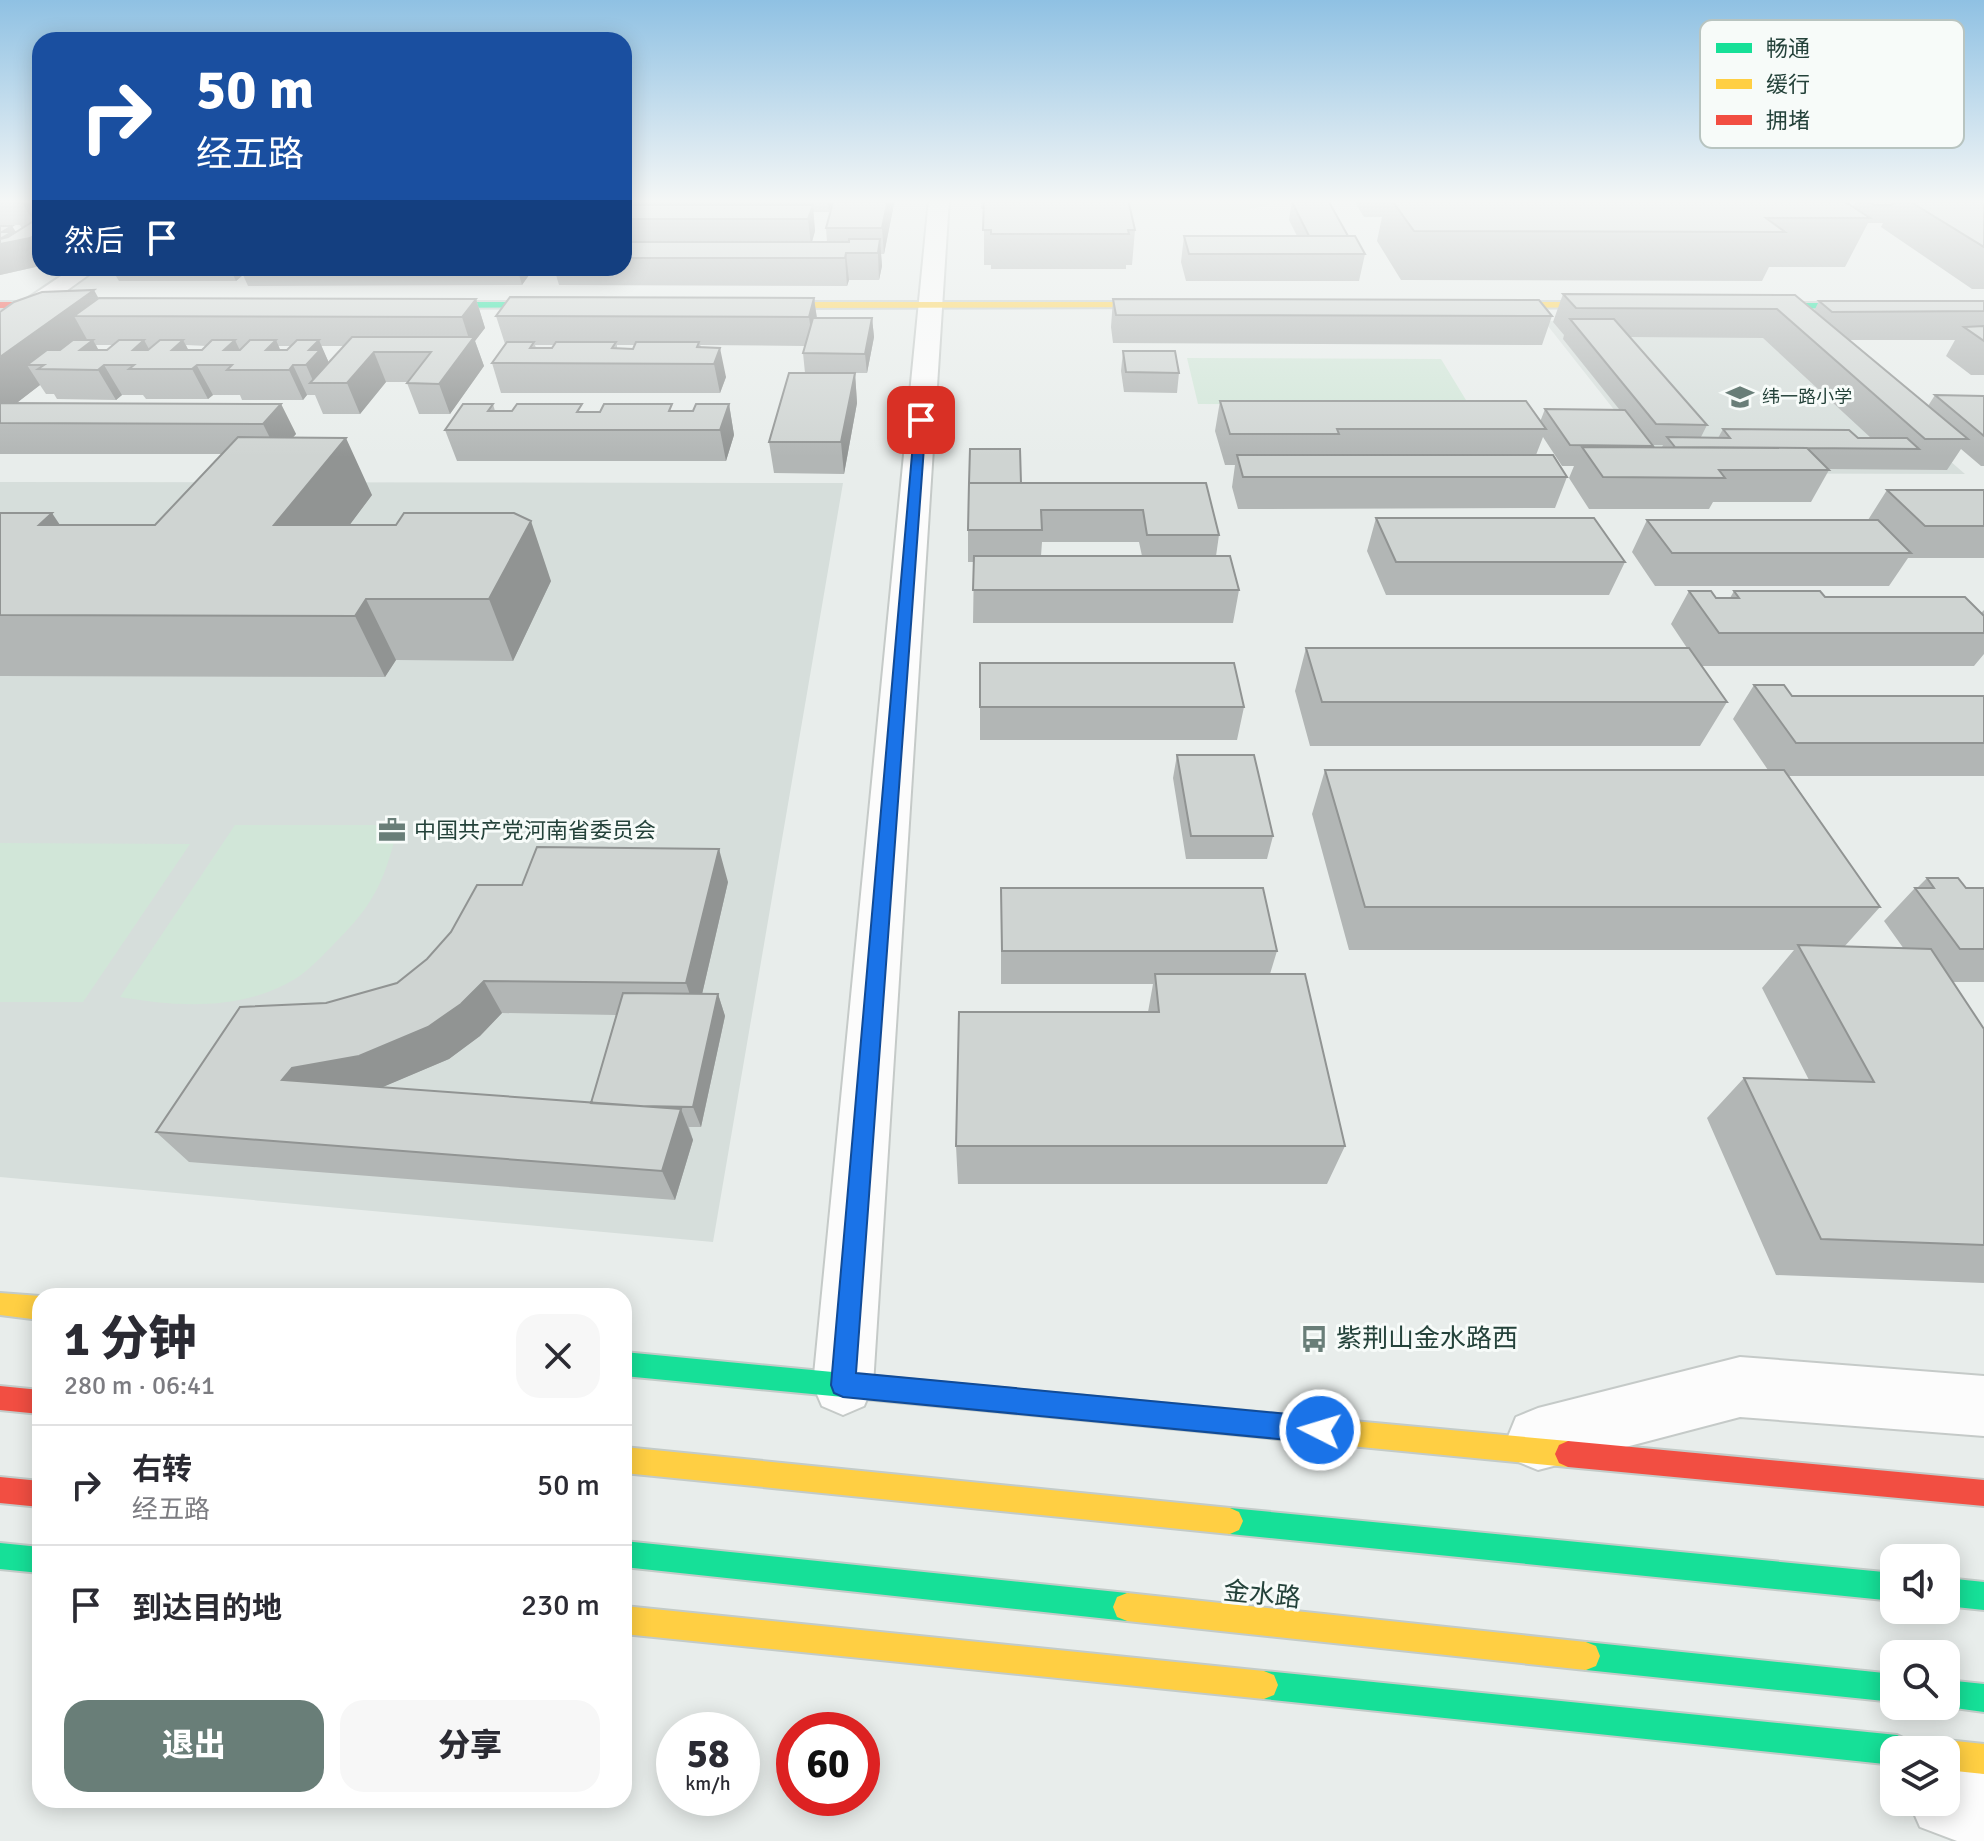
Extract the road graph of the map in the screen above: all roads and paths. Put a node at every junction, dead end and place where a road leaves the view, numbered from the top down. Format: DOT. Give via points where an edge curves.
graph roads {
  1 [pos="63,285"];
  2 [pos="932,285"];
  3 [pos="0,305"];
  4 [pos="34,305"];
  5 [pos="81,305"];
  6 [pos="395,305"];
  7 [pos="591,305"];
  8 [pos="730,305"];
  9 [pos="930,305"];
  10 [pos="1199,305"];
  11 [pos="1465,305"];
  12 [pos="1638,305"];
  13 [pos="1732,305"];
  14 [pos="1984,306"];
  15 [pos="0,328"];
  16 [pos="0,1304"];
  17 [pos="32,1307"];
  18 [pos="632,1365"];
  19 [pos="843,1385"];
  20 [pos="0,1398"];
  21 [pos="32,1401"];
  22 [pos="1984,1406"];
  23 [pos="1503,1448"];
  24 [pos="632,1461"];
  25 [pos="0,1490"];
  26 [pos="32,1493"];
  27 [pos="1984,1493"];
  28 [pos="632,1555"];
  29 [pos="0,1556"];
  30 [pos="32,1559"];
  31 [pos="1880,1586"];
  32 [pos="1960,1593"];
  33 [pos="1984,1596"];
  34 [pos="632,1621"];
  35 [pos="1880,1687"];
  36 [pos="1960,1695"];
  37 [pos="1984,1698"];
  38 [pos="1670,1727"];
  39 [pos="1880,1748"];
  40 [pos="1960,1756"];
  41 [pos="1984,1759"];
  42 [pos="1880,1783"];
  43 [pos="1960,1805"];
  44 [pos="1984,1811"];
  1 -- 4 [label="street"];
  2 -- 9 [label="street"];
  3 -- 4 [label="main road"];
  4 -- 5 [label="main road"];
  4 -- 15 [label="street"];
  6 -- 7 [label="main road"];
  8 -- 9 [label="main road"];
  9 -- 10 [label="main road"];
  9 -- 19 [label="street"];
  11 -- 12 [label="main road"];
  13 -- 14 [label="main road"];
  16 -- 17 [label="main road"];
  18 -- 19 [label="main road"];
  19 -- 23 [label="main road"];
  20 -- 21 [label="main road"];
  22 -- 23 [label="street" via="1740,1387"];
  23 -- 27 [label="main road"];
  24 -- 31 [label="main road"];
  25 -- 26 [label="main road"];
  28 -- 35 [label="main road, 金水路"];
  29 -- 30 [label="main road"];
  32 -- 33 [label="main road"];
  34 -- 38 [label="main road"];
  36 -- 37 [label="main road"];
  38 -- 39 [label="main road"];
  38 -- 42 [label="street"];
  40 -- 41 [label="main road"];
  43 -- 44 [label="street"];
}
